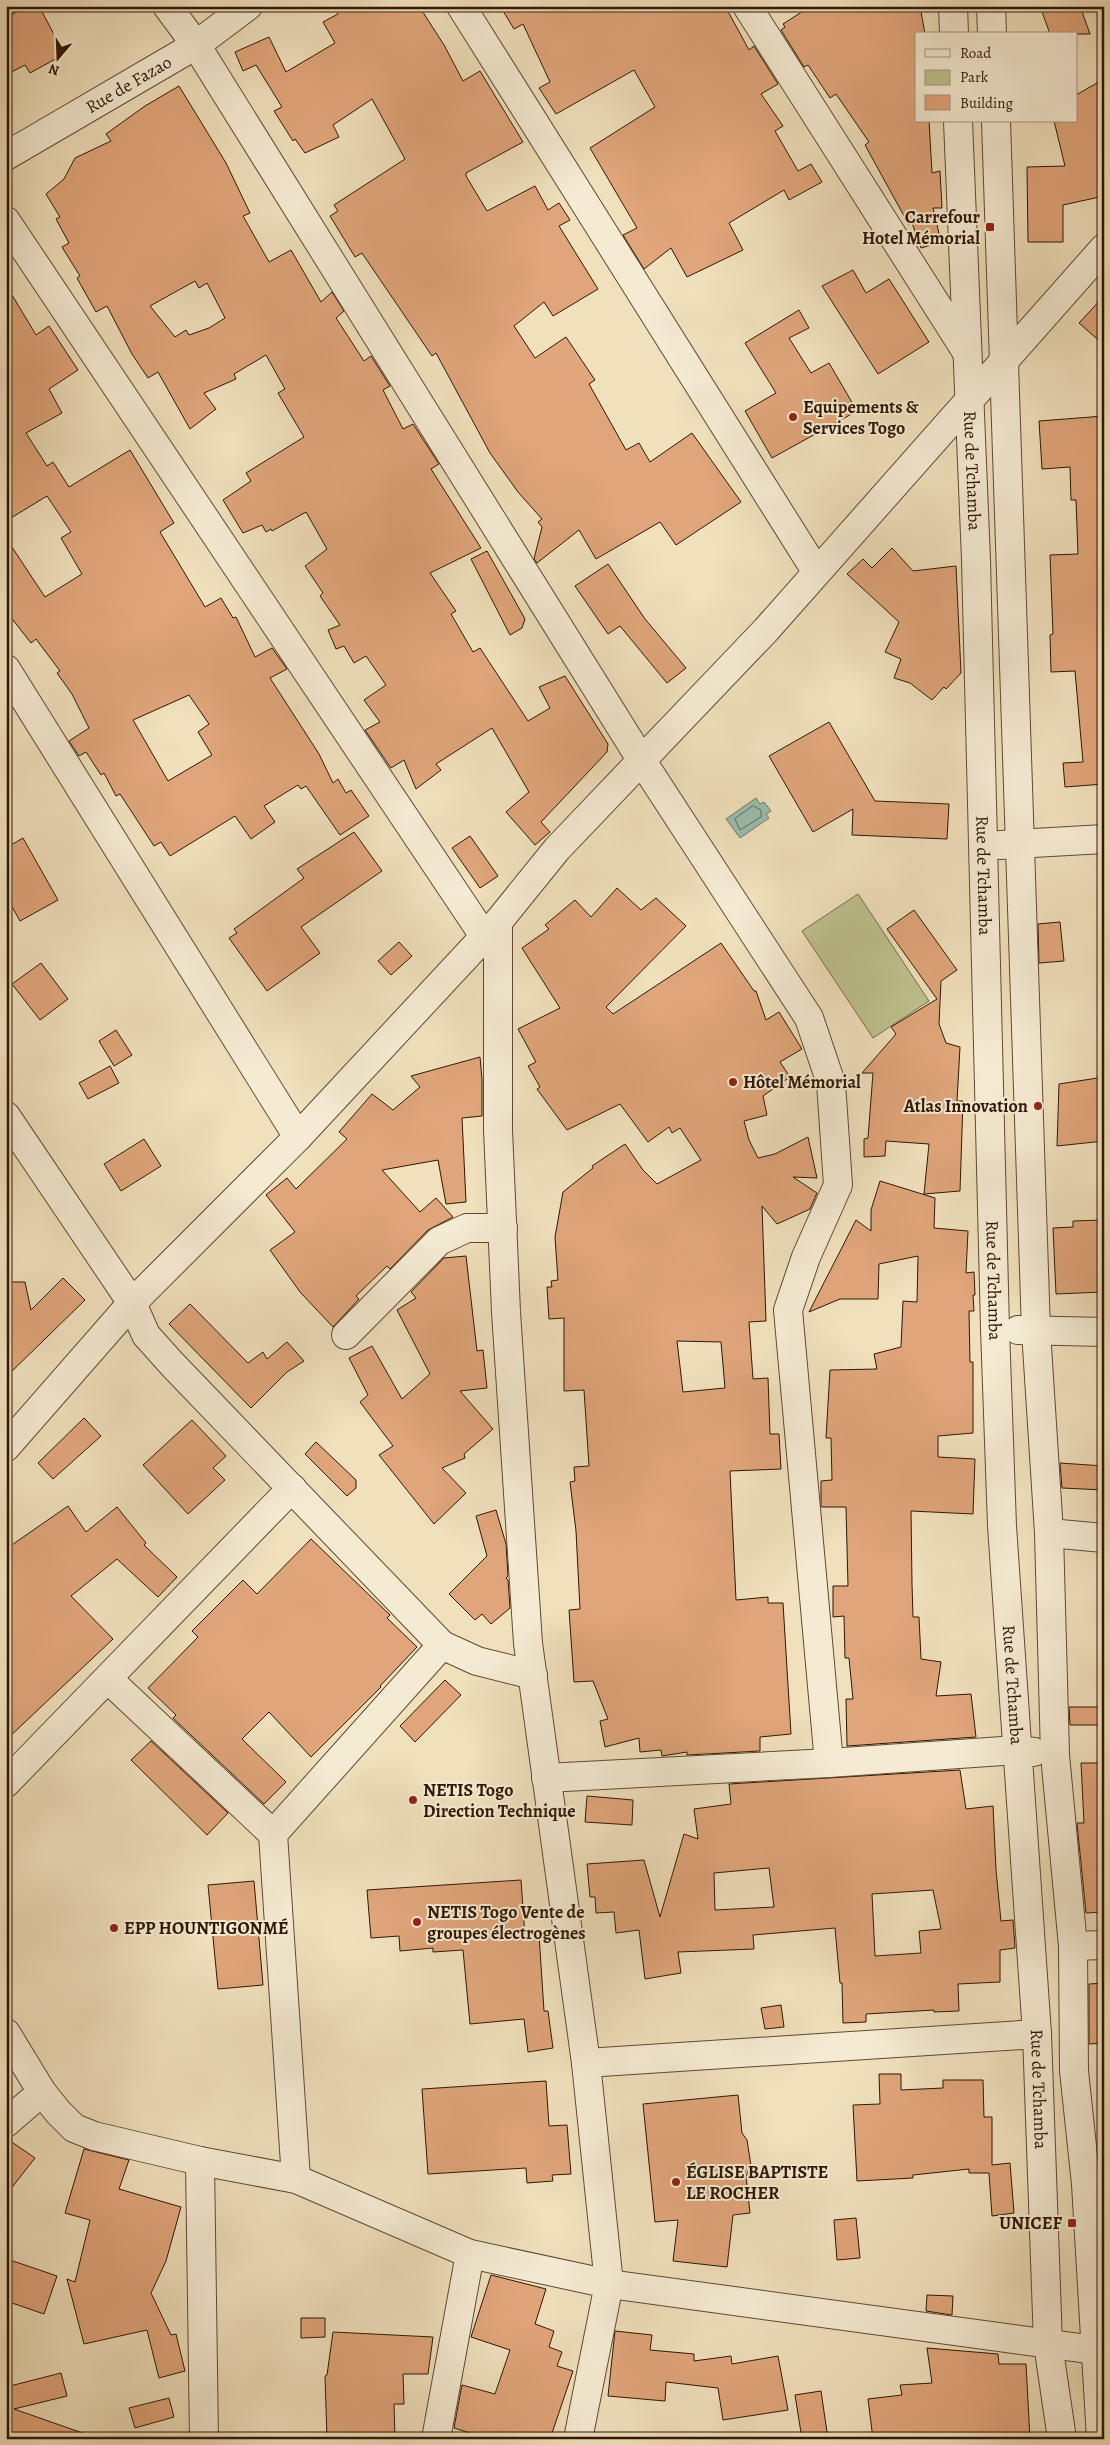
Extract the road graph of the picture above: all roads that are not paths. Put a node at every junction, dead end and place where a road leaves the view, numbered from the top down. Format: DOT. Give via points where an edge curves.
graph roads {
  1 [pos="166,6"];
  2 [pos="248,6"];
  3 [pos="461,6"];
  4 [pos="747,6"];
  5 [pos="953,6"];
  6 [pos="991,6"];
  7 [pos="954,32"];
  8 [pos="992,32"];
  9 [pos="196,44"];
  10 [pos="958,122"];
  11 [pos="996,122"];
  12 [pos="6,156"];
  13 [pos="6,221"];
  14 [pos="1104,248"];
  15 [pos="967,353"];
  16 [pos="1003,364"];
  17 [pos="968,400"];
  18 [pos="816,571"];
  19 [pos="6,669"];
  20 [pos="642,761"];
  21 [pos="1104,840"];
  22 [pos="1019,844"];
  23 [pos="984,846"];
  24 [pos="491,929"];
  25 [pos="6,1116"];
  26 [pos="298,1137"];
  27 [pos="503,1228"];
  28 [pos="132,1302"];
  29 [pos="995,1330"];
  30 [pos="1036,1331"];
  31 [pos="1104,1332"];
  32 [pos="346,1335"];
  33 [pos="6,1447"];
  34 [pos="292,1488"];
  35 [pos="1049,1534"];
  36 [pos="1104,1538"];
  37 [pos="442,1645"];
  38 [pos="533,1675"];
  39 [pos="108,1678"];
  40 [pos="1017,1750"];
  41 [pos="1055,1755"];
  42 [pos="829,1763"];
  43 [pos="546,1778"];
  44 [pos="6,1783"];
  45 [pos="273,1834"];
  46 [pos="1104,1945"];
  47 [pos="1074,1946"];
  48 [pos="6,2033"];
  49 [pos="1037,2034"];
  50 [pos="586,2063"];
  51 [pos="42,2092"];
  52 [pos="6,2123"];
  53 [pos="200,2161"];
  54 [pos="296,2179"];
  55 [pos="470,2254"];
  56 [pos="609,2284"];
  57 [pos="1048,2344"];
  58 [pos="1095,2350"];
  59 [pos="204,2439"];
  60 [pos="436,2439"];
  61 [pos="578,2439"];
  62 [pos="1062,2439"];
  63 [pos="1101,2439"];
  1 -- 9 [label="street"];
  2 -- 9 [label="street, Rue de Fazao"];
  3 -- 18 [label="street"];
  4 -- 15 [label="street"];
  5 -- 7 [label="street"];
  6 -- 8 [label="street"];
  9 -- 12 [label="street, Rue de Fazao"];
  9 -- 20 [label="street"];
  10 -- 15 [label="street, Rue de Tchamba"];
  11 -- 16 [label="street, Rue de Tchamba"];
  13 -- 24 [label="street"];
  14 -- 16 [label="street"];
  15 -- 17 [label="street, Rue de Tchamba"];
  16 -- 17 [label="street"];
  16 -- 22 [label="street, Rue de Tchamba"];
  17 -- 18 [label="street"];
  17 -- 23 [label="street, Rue de Tchamba"];
  18 -- 20 [label="street" via="766,630"];
  19 -- 26 [label="street"];
  20 -- 24 [label="street" via="557,849"];
  20 -- 42 [label="street" via="809,1018 831,1083 838,1185 806,1257 788,1310"];
  21 -- 22 [label="street"];
  22 -- 23 [label="street"];
  22 -- 30 [label="street, Rue de Tchamba"];
  23 -- 29 [label="street, Rue de Tchamba"];
  24 -- 26 [label="street"];
  24 -- 27 [label="street"];
  25 -- 28 [label="street"];
  26 -- 28 [label="street"];
  27 -- 32 [label="street" via="467,1228 439,1241"];
  27 -- 38 [label="street" via="506,1322 528,1643"];
  28 -- 33 [label="street"];
  28 -- 34 [label="street" via="146,1335"];
  29 -- 30 [label="street"];
  29 -- 40 [label="street, Rue de Tchamba" via="1002,1526"];
  30 -- 31 [label="street"];
  30 -- 35 [label="street, Rue de Tchamba"];
  34 -- 37 [label="street"];
  34 -- 39 [label="street"];
  35 -- 36 [label="street"];
  35 -- 41 [label="street, Rue de Tchamba"];
  37 -- 38 [label="street" via="477,1661"];
  37 -- 45 [label="street"];
  38 -- 43 [label="street"];
  39 -- 44 [label="street"];
  39 -- 45 [label="street"];
  40 -- 41 [label="street"];
  40 -- 42 [label="street"];
  40 -- 49 [label="street, Rue de Tchamba"];
  41 -- 47 [label="street, Rue de Tchamba"];
  42 -- 43 [label="street"];
  43 -- 50 [label="street"];
  45 -- 54 [label="street"];
  46 -- 47 [label="street"];
  47 -- 58 [label="street, Rue de Tchamba" via="1074,2071 1086,2184"];
  48 -- 51 [label="street"];
  49 -- 50 [label="street"];
  49 -- 57 [label="street, Rue de Tchamba"];
  50 -- 56 [label="street"];
  51 -- 52 [label="street"];
  51 -- 53 [label="street" via="74,2128 94,2136"];
  53 -- 54 [label="street"];
  53 -- 59 [label="street"];
  54 -- 55 [label="street"];
  55 -- 56 [label="street"];
  55 -- 60 [label="street"];
  56 -- 57 [label="street"];
  56 -- 61 [label="street"];
  57 -- 58 [label="street"];
  57 -- 62 [label="street, Rue de Tchamba"];
  58 -- 63 [label="street, Rue de Tchamba"];
}
